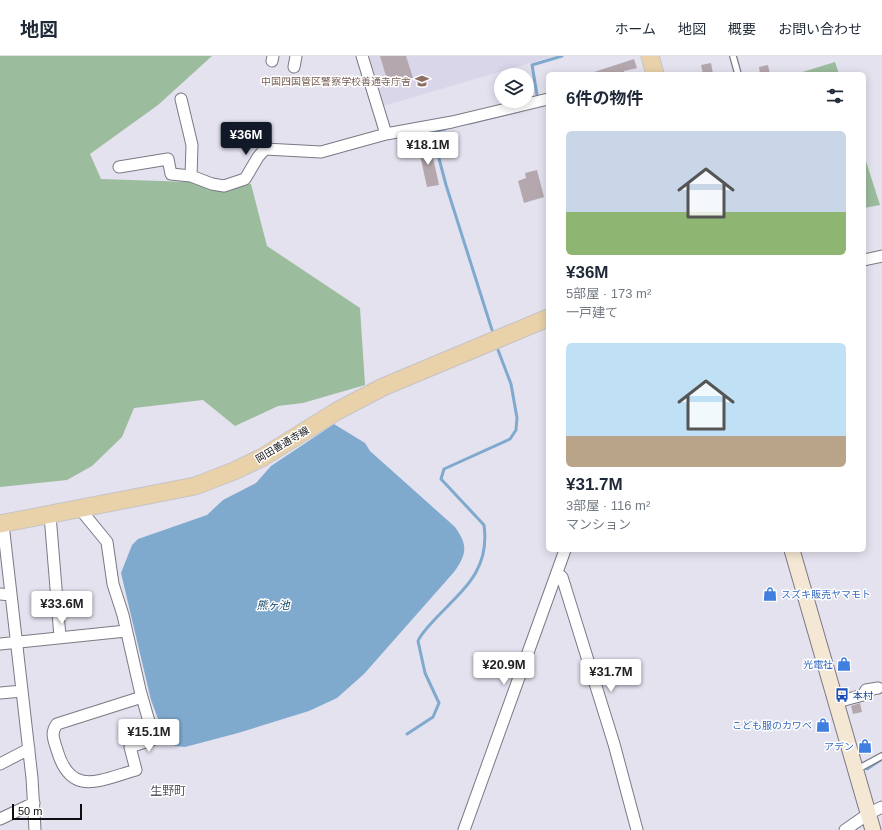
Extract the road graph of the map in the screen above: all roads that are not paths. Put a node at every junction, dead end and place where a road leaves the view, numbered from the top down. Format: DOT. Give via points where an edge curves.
graph roads {
  1 [pos="296,56"];
  2 [pos="362,56"];
  3 [pos="650,56"];
  4 [pos="733,56"];
  5 [pos="294,67"];
  6 [pos="654,72"];
  7 [pos="737,72"];
  8 [pos="181,99"];
  9 [pos="546,99"];
  10 [pos="386,134"];
  11 [pos="119,167"];
  12 [pos="191,176"];
  13 [pos="882,256"];
  14 [pos="866,260"];
  15 [pos="546,319"];
  16 [pos="80,509"];
  17 [pos="50,515"];
  18 [pos="2,524"];
  19 [pos="564,552"];
  20 [pos="793,552"];
  21 [pos="557,573"];
  22 [pos="6,594"];
  23 [pos="126,631"];
  24 [pos="60,637"];
  25 [pos="16,642"];
  26 [pos="0,644"];
  27 [pos="878,688"];
  28 [pos="22,691"];
  29 [pos="0,693"];
  30 [pos="142,697"];
  31 [pos="837,702"];
  32 [pos="28,749"];
  33 [pos="882,756"];
  34 [pos="0,764"];
  35 [pos="856,770"];
  36 [pos="34,803"];
  37 [pos="875,811"];
  38 [pos="0,819"];
  39 [pos="36,830"];
  40 [pos="464,830"];
  41 [pos="637,830"];
  42 [pos="845,830"];
  43 [pos="873,830"];
  1 -- 5 [label="street"];
  2 -- 10 [label="street"];
  3 -- 6 [label="main road"];
  4 -- 7 [label="lane"];
  8 -- 12 [label="street" via="192,145"];
  9 -- 10 [label="street"];
  10 -- 12 [label="street" via="321,152 265,148 246,179 224,186"];
  11 -- 12 [label="street" via="168,159 171,174"];
  13 -- 14 [label="street"];
  15 -- 16 [label="main road, 岡田善通寺線" via="383,387 337,411 263,457 234,471 196,486"];
  16 -- 17 [label="main road, 岡田善通寺線"];
  16 -- 23 [label="street" via="107,542 113,584"];
  17 -- 18 [label="main road, 岡田善通寺線"];
  17 -- 24 [label="street"];
  18 -- 22 [label="street"];
  19 -- 21 [label="street"];
  20 -- 31 [label="street"];
  21 -- 40 [label="street"];
  21 -- 41 [label="street" via="562,577 610,729"];
  22 -- 25 [label="street"];
  23 -- 24 [label="street"];
  23 -- 30 [label="street"];
  24 -- 25 [label="street"];
  25 -- 26 [label="street"];
  25 -- 28 [label="street"];
  27 -- 31 [label="street"];
  28 -- 29 [label="street"];
  28 -- 32 [label="street"];
  30 -- 30 [label="street" via="57,724 52,736 65,771 72,778 91,783 136,770 130,747 154,739"];
  31 -- 35 [label="street"];
  32 -- 34 [label="street"];
  32 -- 36 [label="street"];
  33 -- 35 [label="lane"];
  35 -- 37 [label="street"];
  36 -- 38 [label="street"];
  36 -- 39 [label="street"];
  37 -- 42 [label="street"];
  37 -- 43 [label="street"];
}
